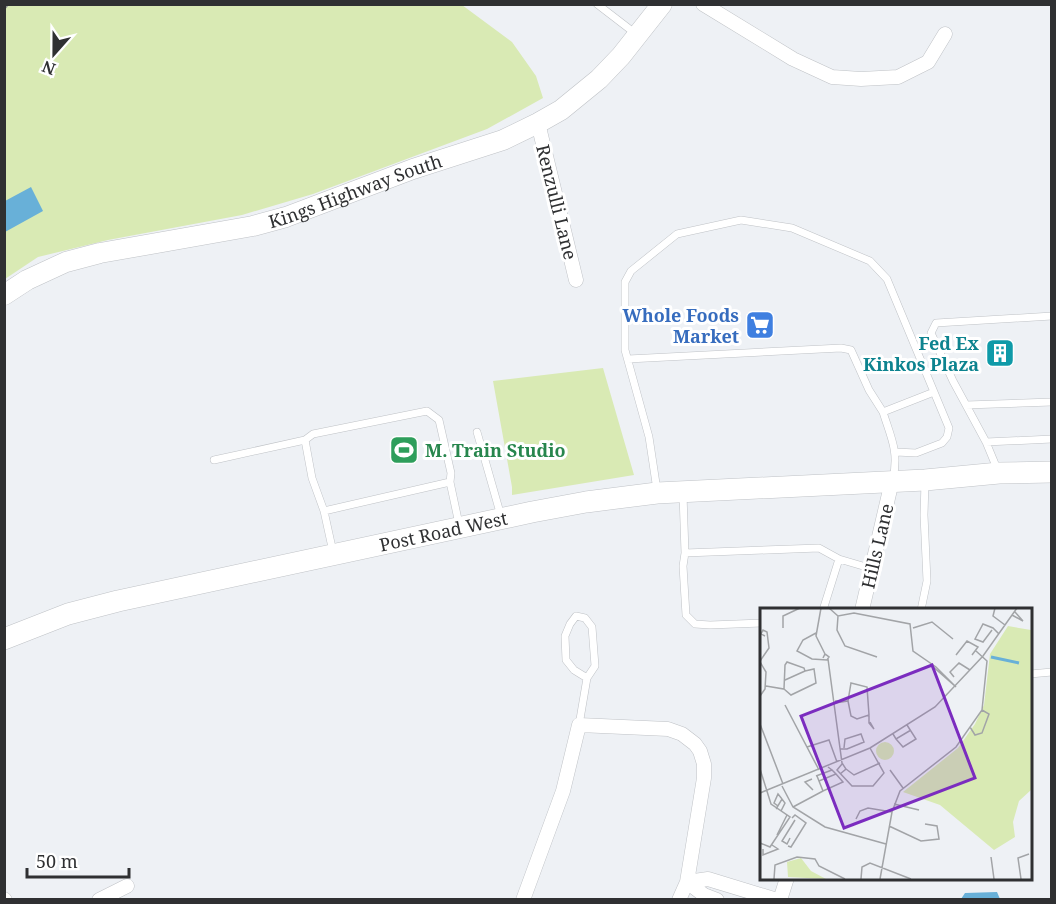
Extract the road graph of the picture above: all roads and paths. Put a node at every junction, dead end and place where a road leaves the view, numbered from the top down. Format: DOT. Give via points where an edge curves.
graph roads {
  1 [pos="9,4"];
  2 [pos="597,4"];
  3 [pos="662,4"];
  4 [pos="703,4"];
  5 [pos="4,9"];
  6 [pos="945,34"];
  7 [pos="638,36"];
  8 [pos="538,123"];
  9 [pos="576,280"];
  10 [pos="4,295"];
  11 [pos="1052,316"];
  12 [pos="628,359"];
  13 [pos="934,392"];
  14 [pos="1052,402"];
  15 [pos="966,405"];
  16 [pos="884,412"];
  17 [pos="477,432"];
  18 [pos="1052,439"];
  19 [pos="305,440"];
  20 [pos="986,442"];
  21 [pos="896,452"];
  22 [pos="214,460"];
  23 [pos="1052,472"];
  24 [pos="999,473"];
  25 [pos="925,480"];
  26 [pos="450,482"];
  27 [pos="892,482"];
  28 [pos="683,491"];
  29 [pos="657,493"];
  30 [pos="324,511"];
  31 [pos="502,518"];
  32 [pos="460,527"];
  33 [pos="685,553"];
  34 [pos="333,554"];
  35 [pos="839,559"];
  36 [pos="873,568"];
  37 [pos="824,608"];
  38 [pos="863,608"];
  39 [pos="921,608"];
  40 [pos="760,623"];
  41 [pos="4,639"];
  42 [pos="1052,672"];
  43 [pos="1032,674"];
  44 [pos="587,678"];
  45 [pos="579,725"];
  46 [pos="788,880"];
  47 [pos="687,882"];
  48 [pos="127,886"];
  49 [pos="99,900"];
  50 [pos="523,900"];
  51 [pos="679,900"];
  52 [pos="717,900"];
  53 [pos="778,900"];
  1 -- 5 [label="path"];
  2 -- 7 [label="lane"];
  3 -- 7 [label="street, Kings Highway South"];
  4 -- 6 [label="street" via="793,59 832,77 898,76 928,62"];
  7 -- 8 [label="street, Kings Highway South" via="599,79"];
  8 -- 9 [label="street, Renzulli Lane"];
  8 -- 10 [label="street, Kings Highway South" via="503,140 413,168 286,217 66,262"];
  11 -- 15 [label="lane" via="936,323 931,333"];
  12 -- 13 [label="lane" via="625,282 631,271 677,234 741,220 792,228 870,261 887,279"];
  12 -- 16 [label="lane" via="851,350"];
  12 -- 29 [label="lane" via="649,437"];
  13 -- 16 [label="lane"];
  13 -- 21 [label="lane" via="949,428 947,437 942,443 916,453"];
  14 -- 15 [label="lane"];
  15 -- 20 [label="lane"];
  16 -- 21 [label="lane"];
  17 -- 31 [label="lane"];
  18 -- 20 [label="lane"];
  19 -- 22 [label="lane"];
  19 -- 26 [label="lane" via="313,434 427,411 439,420"];
  19 -- 30 [label="lane" via="312,478"];
  20 -- 24 [label="lane"];
  21 -- 27 [label="lane"];
  23 -- 24 [label="main road, Post Road West"];
  24 -- 25 [label="main road, Post Road West"];
  25 -- 27 [label="main road, Post Road West"];
  25 -- 39 [label="lane" via="927,581"];
  26 -- 30 [label="lane"];
  26 -- 32 [label="lane"];
  27 -- 28 [label="main road, Post Road West"];
  27 -- 36 [label="street, Hills Lane"];
  28 -- 29 [label="main road, Post Road West"];
  28 -- 33 [label="lane"];
  29 -- 31 [label="main road, Post Road West"];
  30 -- 34 [label="lane"];
  31 -- 32 [label="main road, Post Road West"];
  32 -- 34 [label="main road, Post Road West"];
  33 -- 35 [label="lane" via="819,548"];
  33 -- 40 [label="lane" via="686,615 695,624"];
  34 -- 41 [label="main road, Post Road West" via="93,607"];
  35 -- 36 [label="lane"];
  35 -- 37 [label="lane"];
  36 -- 38 [label="street, Hills Lane"];
  42 -- 43 [label="lane"];
  44 -- 44 [label="lane" via="595,666 592,627 585,618 576,616 565,636 566,660"];
  44 -- 45 [label="lane"];
  45 -- 47 [label="street" via="674,730 695,744 704,771"];
  45 -- 50 [label="street" via="563,791"];
  46 -- 53 [label="street"];
  47 -- 51 [label="street"];
  47 -- 52 [label="street" via="704,896"];
  47 -- 53 [label="street" via="708,879"];
  48 -- 49 [label="street"];
}
